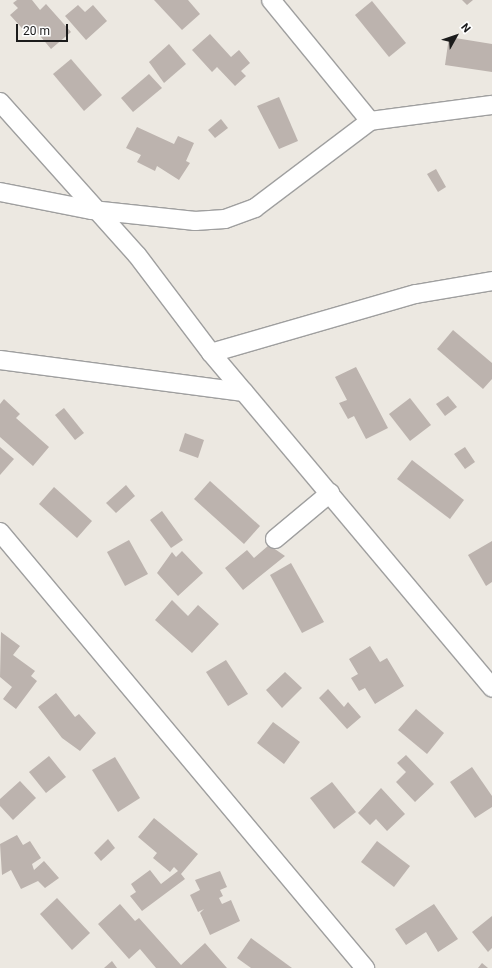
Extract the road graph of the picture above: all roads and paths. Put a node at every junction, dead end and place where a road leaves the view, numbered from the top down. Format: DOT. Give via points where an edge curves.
graph roads {
  1 [pos="271,0"];
  2 [pos="0,102"];
  3 [pos="492,105"];
  4 [pos="370,121"];
  5 [pos="0,192"];
  6 [pos="92,210"];
  7 [pos="492,281"];
  8 [pos="212,353"];
  9 [pos="0,360"];
  10 [pos="244,392"];
  11 [pos="330,493"];
  12 [pos="0,532"];
  13 [pos="274,539"];
  14 [pos="492,688"];
  15 [pos="365,968"];
  1 -- 4 [label="street"];
  2 -- 6 [label="street"];
  3 -- 4 [label="street"];
  4 -- 6 [label="street" via="255,208 226,218 194,221"];
  5 -- 6 [label="street"];
  6 -- 8 [label="street" via="137,255"];
  7 -- 8 [label="street" via="416,294"];
  8 -- 10 [label="street"];
  9 -- 10 [label="street"];
  10 -- 11 [label="street"];
  11 -- 13 [label="street"];
  11 -- 14 [label="street"];
  12 -- 15 [label="street"];
}
